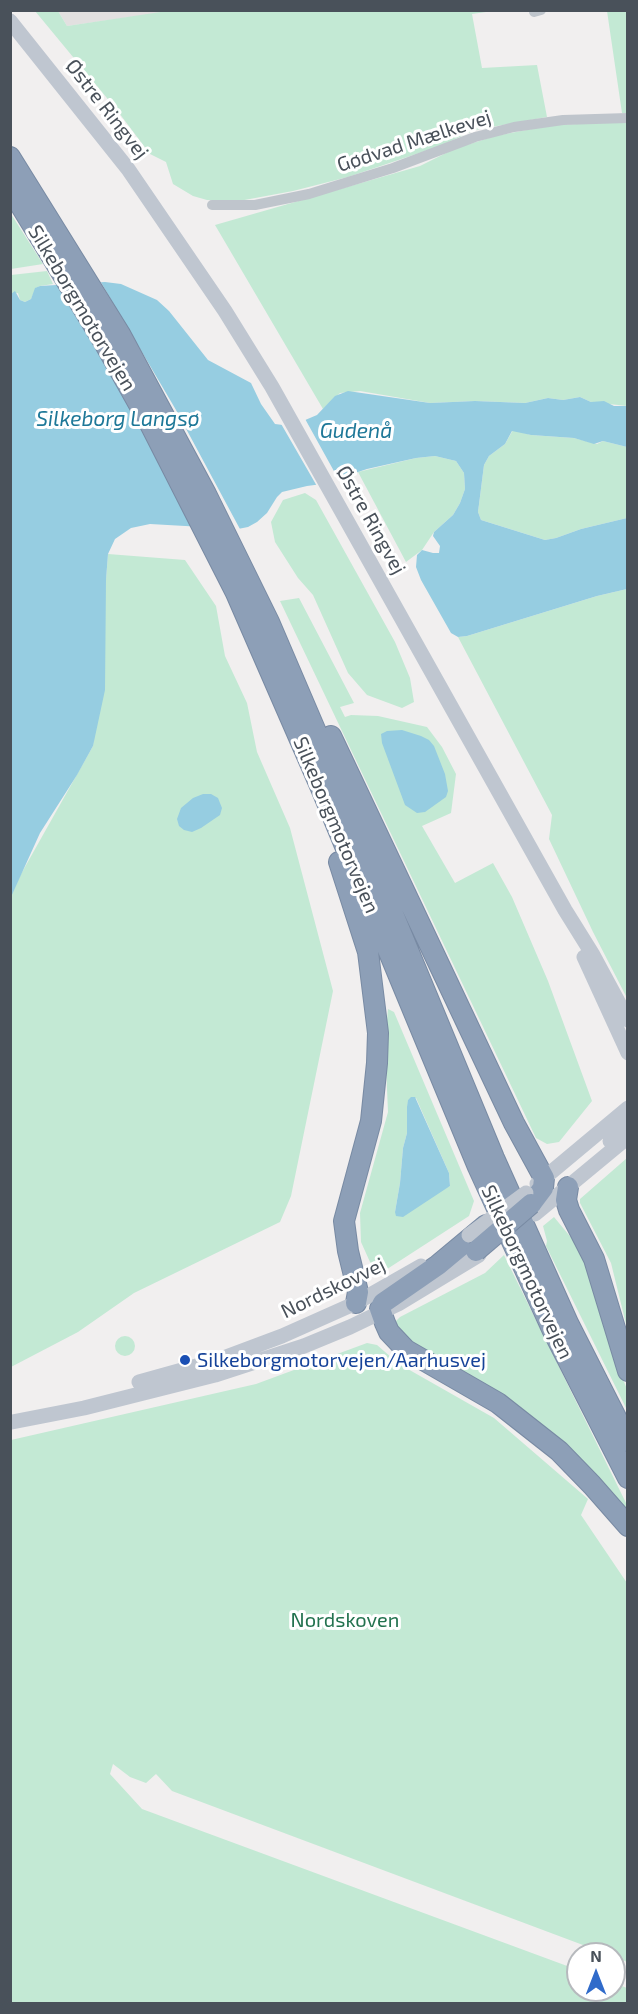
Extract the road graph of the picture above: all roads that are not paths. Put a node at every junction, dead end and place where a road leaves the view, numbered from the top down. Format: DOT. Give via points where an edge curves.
graph roads {
  1 [pos="10,21"];
  2 [pos="627,118"];
  3 [pos="10,157"];
  4 [pos="16,186"];
  5 [pos="213,205"];
  6 [pos="266,624"];
  7 [pos="267,665"];
  8 [pos="565,910"];
  9 [pos="596,986"];
  10 [pos="627,1020"];
  11 [pos="627,1038"];
  12 [pos="627,1053"];
  13 [pos="627,1108"];
  14 [pos="627,1123"];
  15 [pos="627,1137"];
  16 [pos="568,1187"];
  17 [pos="536,1196"];
  18 [pos="498,1214"];
  19 [pos="583,1237"];
  20 [pos="474,1245"];
  21 [pos="442,1279"];
  22 [pos="378,1303"];
  23 [pos="627,1371"];
  24 [pos="11,1422"];
  25 [pos="627,1441"];
  26 [pos="627,1478"];
  27 [pos="627,1526"];
  1 -- 8 [label="main road, Østre Ringvej" via="128,169 225,311 272,387"];
  2 -- 5 [label="street, Gødvad Mælkevej" via="563,120 514,127 309,194 255,205"];
  3 -- 4 [label="highway, Silkeborgmotorvejen"];
  4 -- 6 [label="highway, Silkeborgmotorvejen"];
  4 -- 6 [label="highway, Silkeborgmotorvejen" via="120,334 259,583"];
  6 -- 7 [label="highway, Silkeborgmotorvejen"];
  6 -- 17 [label="highway" via="504,1101"];
  6 -- 25 [label="highway, Silkeborgmotorvejen" via="367,851 507,1188"];
  7 -- 22 [label="highway" via="368,952 376,1005 377,1063 371,1121 344,1221 348,1251"];
  7 -- 26 [label="highway, Silkeborgmotorvejen" via="478,1167 552,1329"];
  8 -- 9 [label="main road, Østre Ringvej"];
  8 -- 10 [label="main road, Østre Ringvej"];
  9 -- 11 [label="main road"];
  9 -- 12 [label="main road, Østre Ringvej"];
  13 -- 17 [label="main road"];
  14 -- 16 [label="main road"];
  15 -- 16 [label="main road"];
  16 -- 17 [label="main road"];
  16 -- 19 [label="highway" via="569,1210"];
  17 -- 18 [label="main road, bridge"];
  17 -- 19 [label="highway"];
  17 -- 20 [label="highway, bridge"];
  18 -- 20 [label="highway, bridge"];
  19 -- 23 [label="highway" via="596,1266"];
  20 -- 21 [label="highway"];
  20 -- 22 [label="highway"];
  21 -- 22 [label="main road, Nordskovvej"];
  22 -- 24 [label="main road, Nordskovvej" via="218,1360"];
  22 -- 24 [label="main road, Nordskovvej" via="304,1346 256,1363 84,1408"];
  22 -- 27 [label="highway" via="389,1332 406,1350 498,1403 559,1451"];
}
